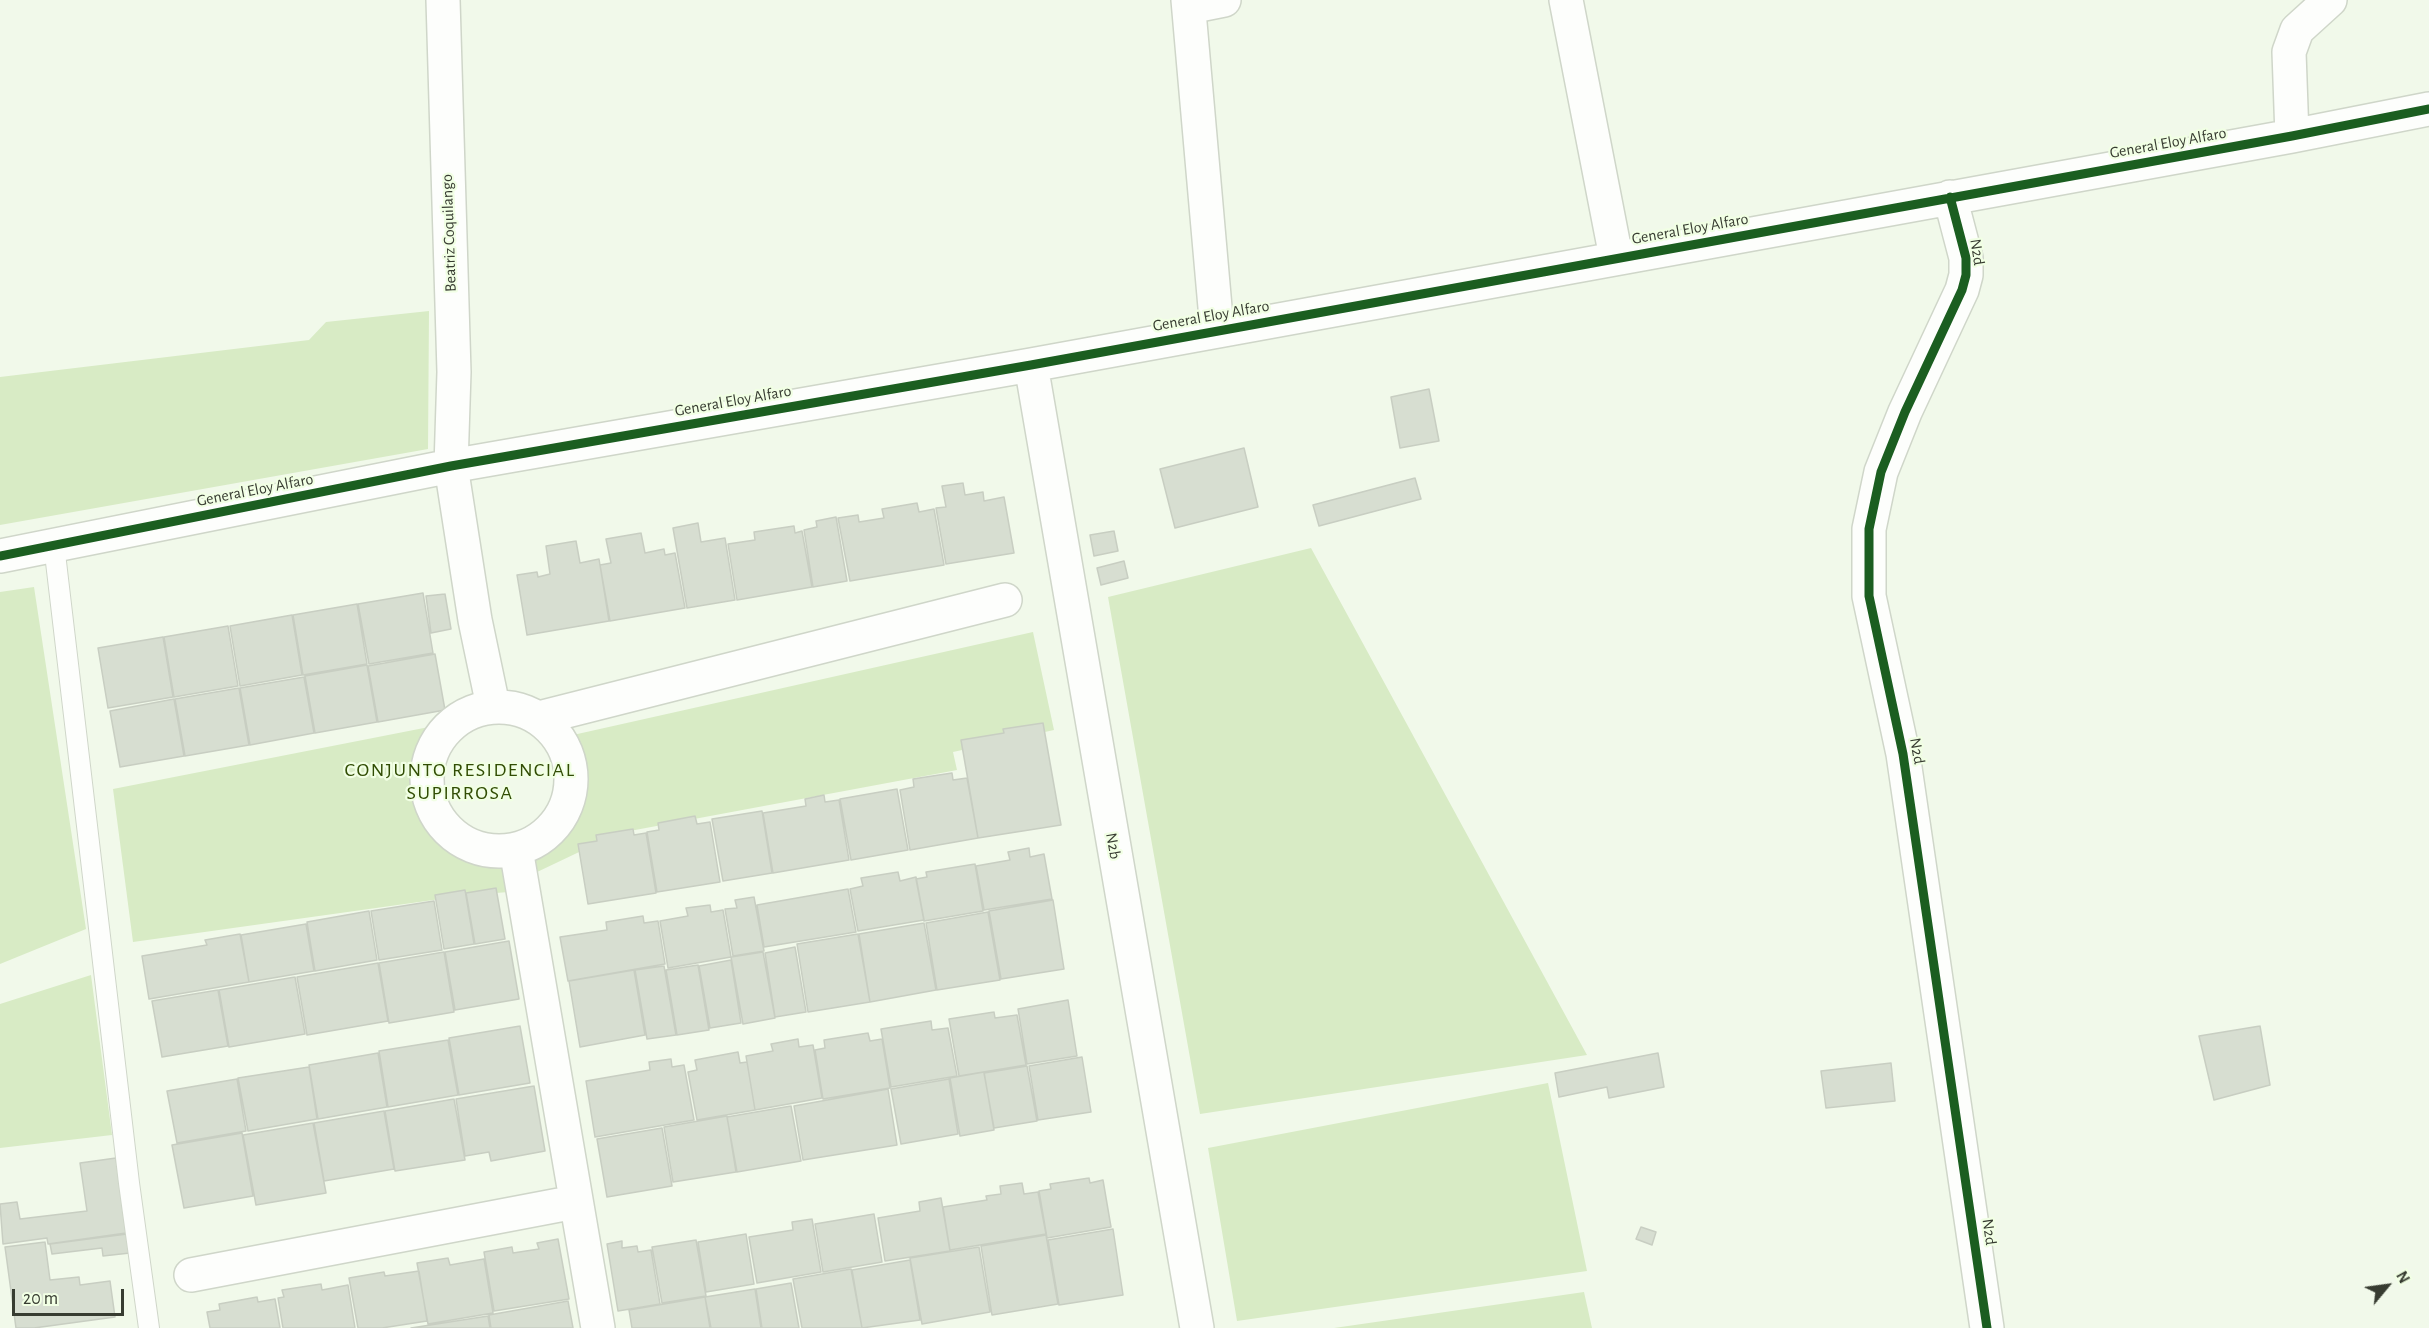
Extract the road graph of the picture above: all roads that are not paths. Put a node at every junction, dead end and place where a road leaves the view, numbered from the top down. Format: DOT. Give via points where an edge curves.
graph roads {
  1 [pos="443,0"];
  2 [pos="1224,0"];
  3 [pos="1566,0"];
  4 [pos="2330,0"];
  5 [pos="1188,3"];
  6 [pos="2429,109"];
  7 [pos="2292,136"];
  8 [pos="1950,197"];
  9 [pos="1616,257"];
  10 [pos="1217,330"];
  11 [pos="1031,365"];
  12 [pos="451,466"];
  13 [pos="54,545"];
  14 [pos="0,556"];
  15 [pos="1005,600"];
  16 [pos="493,706"];
  17 [pos="539,718"];
  18 [pos="516,849"];
  19 [pos="575,1202"];
  20 [pos="190,1275"];
  21 [pos="149,1328"];
  22 [pos="597,1328"];
  23 [pos="1197,1328"];
  24 [pos="1987,1328"];
  1 -- 12 [label="street, Beatriz Coquilango" via="454,372"];
  2 -- 5 [label="street"];
  3 -- 9 [label="street"];
  4 -- 7 [label="street" via="2297,30 2289,52"];
  5 -- 10 [label="street"];
  6 -- 7 [label="street, General Eloy Alfaro"];
  7 -- 8 [label="street, General Eloy Alfaro"];
  8 -- 9 [label="street, General Eloy Alfaro"];
  8 -- 24 [label="street, N2d" via="1966,258 1966,275 1881,472 1869,529 1869,596 1903,754"];
  9 -- 10 [label="street, General Eloy Alfaro"];
  10 -- 11 [label="street, General Eloy Alfaro"];
  11 -- 12 [label="street, General Eloy Alfaro"];
  11 -- 23 [label="street, N2b"];
  12 -- 13 [label="street, General Eloy Alfaro"];
  12 -- 16 [label="street, Beatriz Coquilango"];
  13 -- 14 [label="street, General Eloy Alfaro"];
  13 -- 21 [label="lane"];
  15 -- 17 [label="street"];
  16 -- 17 [label="street" via="517,708"];
  16 -- 18 [label="street" via="470,712 450,725 436,743 427,766 428,789 435,812 459,838 492,851"];
  17 -- 18 [label="street" via="556,735 567,756 571,780 567,804 555,824 538,840"];
  18 -- 19 [label="street"];
  19 -- 20 [label="street"];
  19 -- 22 [label="street"];
}
